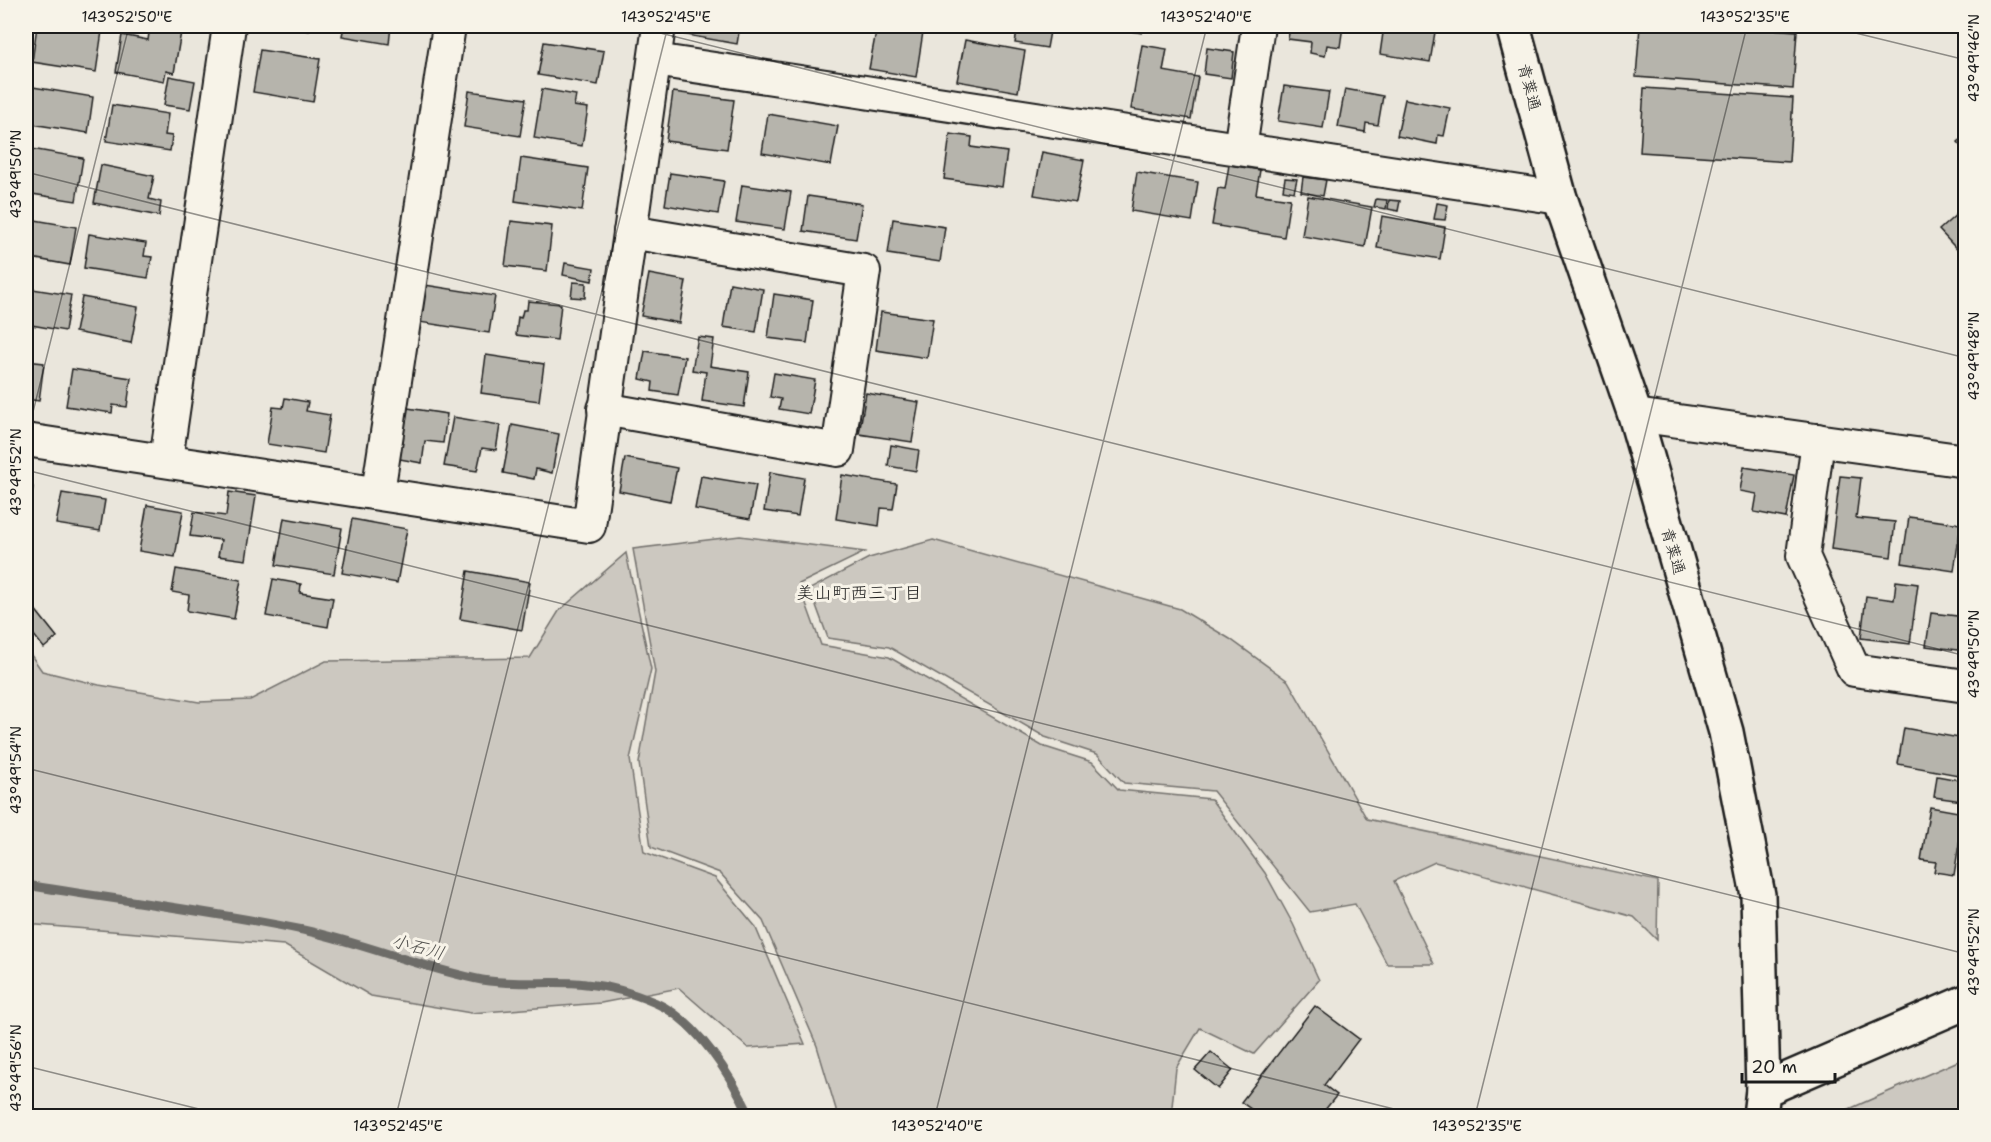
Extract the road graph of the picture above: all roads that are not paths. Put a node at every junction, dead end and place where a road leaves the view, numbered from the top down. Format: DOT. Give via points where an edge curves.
graph roads {
  1 [pos="229,26"];
  2 [pos="449,26"];
  3 [pos="659,26"];
  4 [pos="1258,26"];
  5 [pos="1513,26"];
  6 [pos="654,60"];
  7 [pos="1240,149"];
  8 [pos="1560,198"];
  9 [pos="630,232"];
  10 [pos="604,409"];
  11 [pos="1635,415"];
  12 [pos="26,440"];
  13 [pos="1818,440"];
  14 [pos="166,460"];
  15 [pos="1965,461"];
  16 [pos="378,492"];
  17 [pos="1965,686"];
  18 [pos="1965,1002"];
  19 [pos="1761,1103"];
  1 -- 14 [label="street"];
  2 -- 16 [label="street"];
  3 -- 6 [label="street"];
  4 -- 7 [label="street"];
  5 -- 8 [label="street, 青葉通"];
  6 -- 7 [label="street"];
  6 -- 9 [label="street"];
  7 -- 8 [label="street"];
  8 -- 11 [label="street, 青葉通"];
  9 -- 10 [label="street"];
  9 -- 10 [label="street" via="864,271 837,450"];
  10 -- 16 [label="street" via="590,526"];
  11 -- 13 [label="street"];
  11 -- 19 [label="street, 青葉通" via="1726,732 1758,895"];
  12 -- 14 [label="street"];
  13 -- 15 [label="street"];
  13 -- 17 [label="street" via="1803,556 1854,670"];
  14 -- 16 [label="street"];
  18 -- 19 [label="street"];
}
